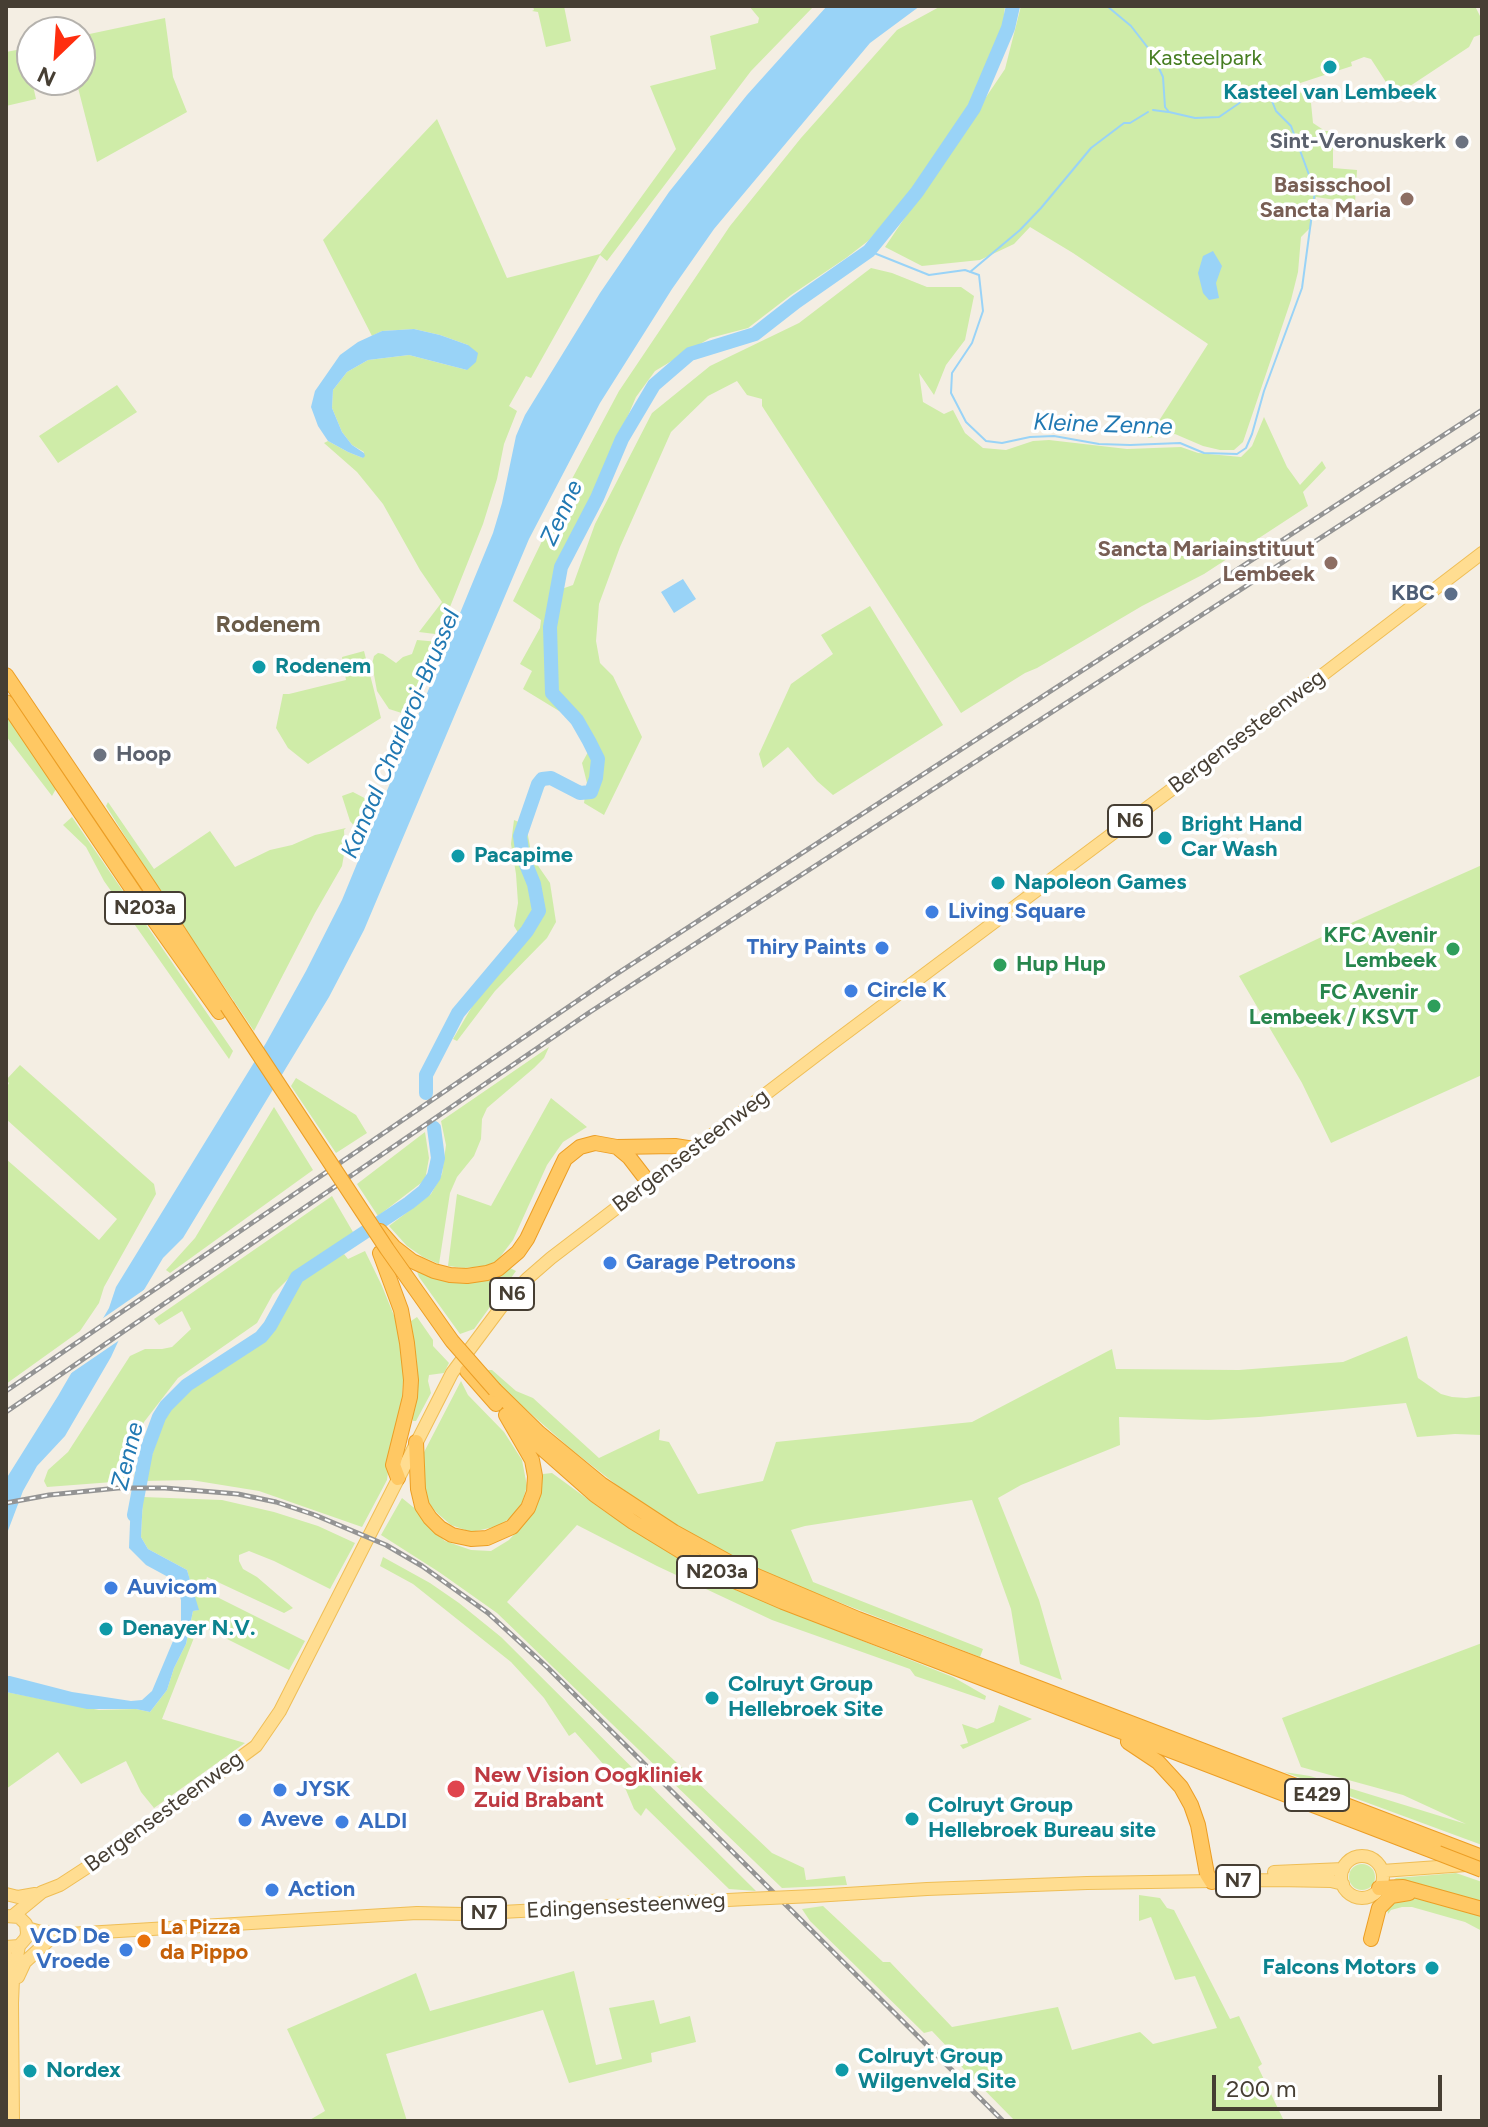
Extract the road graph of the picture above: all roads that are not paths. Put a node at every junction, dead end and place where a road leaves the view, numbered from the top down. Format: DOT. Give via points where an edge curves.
graph roads {
  1 [pos="1482,553"];
  2 [pos="6,675"];
  3 [pos="6,702"];
  4 [pos="223,1009"];
  5 [pos="617,1147"];
  6 [pos="694,1149"];
  7 [pos="649,1183"];
  8 [pos="362,1210"];
  9 [pos="380,1253"];
  10 [pos="491,1393"];
  11 [pos="506,1415"];
  12 [pos="416,1442"];
  13 [pos="398,1478"];
  14 [pos="1105,1725"];
  15 [pos="1168,1744"];
  16 [pos="1482,1857"];
  17 [pos="1482,1867"];
  18 [pos="1343,1869"];
  19 [pos="1382,1871"];
  20 [pos="1205,1877"];
  21 [pos="1087,1883"];
  22 [pos="1343,1884"];
  23 [pos="60,1885"];
  24 [pos="1379,1888"];
  25 [pos="42,1892"];
  26 [pos="1422,1892"];
  27 [pos="6,1894"];
  28 [pos="1482,1909"];
  29 [pos="18,1920"];
  30 [pos="69,1934"];
  31 [pos="50,1939"];
  32 [pos="1371,1939"];
  33 [pos="16,1945"];
  34 [pos="6,1956"];
  35 [pos="12,2003"];
  36 [pos="13,2121"];
  1 -- 6 [label="main road, Bergensesteenweg / N6"];
  2 -- 4 [label="highway, N203a" via="150,888"];
  3 -- 4 [label="highway, N203a" via="134,892"];
  4 -- 8 [label="highway, N203a, bridge"];
  4 -- 9 [label="highway, N203a"];
  5 -- 6 [label="highway"];
  5 -- 7 [label="highway"];
  5 -- 8 [label="highway, bridge" via="595,1143 573,1151 518,1252 487,1273 450,1275 412,1261"];
  6 -- 7 [label="main road, Bergensesteenweg / N6"];
  7 -- 12 [label="main road, Bergensesteenweg / N6" via="508,1298 452,1373"];
  8 -- 10 [label="highway, N203a, bridge"];
  9 -- 10 [label="highway, N203a" via="447,1346"];
  9 -- 13 [label="highway" via="401,1310 411,1380 393,1465"];
  10 -- 11 [label="highway, N203a"];
  10 -- 15 [label="highway, N203a" via="601,1484 710,1553"];
  11 -- 12 [label="highway" via="532,1460 534,1492 512,1527 487,1538 452,1535 430,1518 418,1489"];
  11 -- 14 [label="highway, N203a" via="595,1495 705,1566 783,1602"];
  12 -- 13 [label="main road, Bergensesteenweg / N6"];
  13 -- 23 [label="main road, Bergensesteenweg / N6" via="280,1711 256,1746"];
  14 -- 15 [label="highway, N203a"];
  14 -- 20 [label="highway" via="1158,1762 1191,1805 1198,1825 1198,1867"];
  15 -- 16 [label="highway, E429"];
  15 -- 17 [label="highway, E429, bridge"];
  17 -- 19 [label="main road, N7"];
  18 -- 19 [label="main road, N7" via="1363,1856 1375,1860"];
  18 -- 20 [label="main road, Edingensesteenweg / N7"];
  18 -- 22 [label="main road"];
  19 -- 24 [label="main road"];
  20 -- 21 [label="main road, Edingensesteenweg / N7"];
  20 -- 21 [label="main road, Edingensesteenweg / N7"];
  20 -- 22 [label="main road, Edingensesteenweg / N7"];
  21 -- 30 [label="main road, Edingensesteenweg / N7, bridge"];
  22 -- 24 [label="main road, N7" via="1358,1897"];
  23 -- 25 [label="main road, Bergensesteenweg / N6"];
  23 -- 29 [label="main road, Bergensesteenweg / N6"];
  24 -- 26 [label="highway"];
  25 -- 27 [label="main road" via="25,1897"];
  25 -- 29 [label="main road, Bergensesteenweg / N6"];
  26 -- 28 [label="highway"];
  26 -- 32 [label="highway" via="1400,1893 1384,1902"];
  29 -- 30 [label="main road, Edingensesteenweg / N7" via="41,1932"];
  29 -- 33 [label="main road" via="26,1938"];
  30 -- 31 [label="main road, Edingensesteenweg / N7"];
  31 -- 33 [label="main road, Edingensesteenweg / N7"];
  31 -- 35 [label="main road" via="21,1969"];
  33 -- 35 [label="main road"];
  34 -- 35 [label="main road"];
  35 -- 36 [label="main road"];
}
